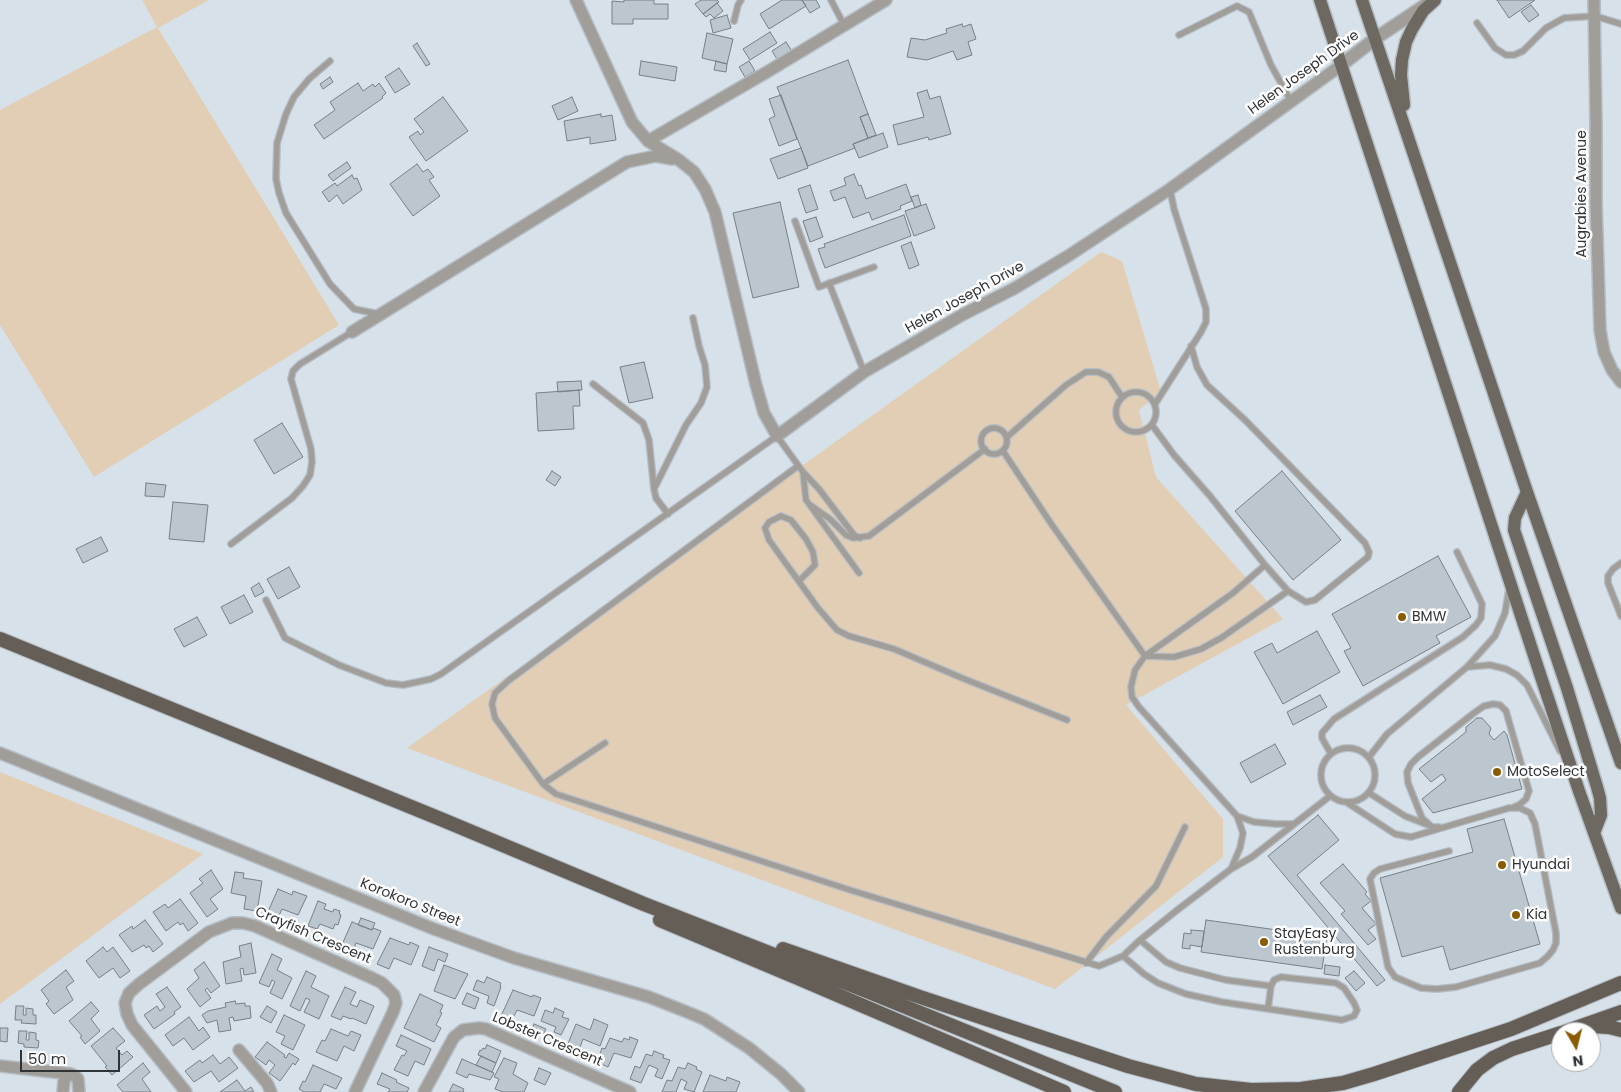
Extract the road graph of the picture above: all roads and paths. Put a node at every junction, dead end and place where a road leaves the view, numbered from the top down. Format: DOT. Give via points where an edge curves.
graph roads {
  1 [pos="576,0"];
  2 [pos="741,0"];
  3 [pos="831,0"];
  4 [pos="886,0"];
  5 [pos="1320,0"];
  6 [pos="1362,0"];
  7 [pos="1434,0"];
  8 [pos="1594,0"];
  9 [pos="1595,16"];
  10 [pos="734,21"];
  11 [pos="1477,23"];
  12 [pos="1621,24"];
  13 [pos="844,25"];
  14 [pos="1179,35"];
  15 [pos="1376,38"];
  16 [pos="330,61"];
  17 [pos="1340,66"];
  18 [pos="1291,101"];
  19 [pos="1407,132"];
  20 [pos="648,140"];
  21 [pos="679,160"];
  22 [pos="1170,189"];
  23 [pos="795,221"];
  24 [pos="874,267"];
  25 [pos="829,284"];
  26 [pos="381,314"];
  27 [pos="693,318"];
  28 [pos="352,332"];
  29 [pos="1190,346"];
  30 [pos="864,372"];
  31 [pos="1621,382"];
  32 [pos="593,384"];
  33 [pos="1122,398"];
  34 [pos="1155,404"];
  35 [pos="1152,425"];
  36 [pos="777,436"];
  37 [pos="1007,437"];
  38 [pos="985,449"];
  39 [pos="1003,451"];
  40 [pos="798,466"];
  41 [pos="803,472"];
  42 [pos="654,489"];
  43 [pos="1527,492"];
  44 [pos="810,505"];
  45 [pos="668,514"];
  46 [pos="860,538"];
  47 [pos="231,544"];
  48 [pos="1456,552"];
  49 [pos="1621,564"];
  50 [pos="1265,566"];
  51 [pos="858,573"];
  52 [pos="799,581"];
  53 [pos="1510,583"];
  54 [pos="1288,591"];
  55 [pos="266,600"];
  56 [pos="1621,616"];
  57 [pos="0,639"];
  58 [pos="1145,656"];
  59 [pos="1467,667"];
  60 [pos="1067,720"];
  61 [pos="605,744"];
  62 [pos="0,753"];
  63 [pos="1331,754"];
  64 [pos="1369,757"];
  65 [pos="1621,763"];
  66 [pos="543,784"];
  67 [pos="1579,792"];
  68 [pos="1369,793"];
  69 [pos="1330,796"];
  70 [pos="1346,802"];
  71 [pos="1509,808"];
  72 [pos="1237,816"];
  73 [pos="443,820"];
  74 [pos="1293,824"];
  75 [pos="1432,826"];
  76 [pos="1445,826"];
  77 [pos="1185,827"];
  78 [pos="1594,833"];
  79 [pos="1449,851"];
  80 [pos="1231,869"];
  81 [pos="644,904"];
  82 [pos="1621,908"];
  83 [pos="1140,940"];
  84 [pos="1123,956"];
  85 [pos="1086,963"];
  86 [pos="1621,983"];
  87 [pos="1271,986"];
  88 [pos="1268,1009"];
  89 [pos="1621,1012"];
  90 [pos="1594,1022"];
  91 [pos="1601,1027"];
  92 [pos="1621,1030"];
  93 [pos="1551,1036"];
  94 [pos="239,1050"];
  95 [pos="0,1066"];
  96 [pos="71,1074"];
  97 [pos="63,1092"];
  98 [pos="79,1092"];
  99 [pos="186,1092"];
  100 [pos="271,1092"];
  101 [pos="355,1092"];
  102 [pos="424,1092"];
  103 [pos="630,1092"];
  104 [pos="799,1092"];
  105 [pos="1064,1092"];
  106 [pos="1116,1092"];
  107 [pos="1460,1092"];
  1 -- 20 [label="street" via="632,122"];
  2 -- 10 [label="lane"];
  3 -- 13 [label="lane"];
  4 -- 13 [label="street"];
  5 -- 17 [label="main road"];
  6 -- 15 [label="main road"];
  7 -- 15 [label="street, Helen Joseph Drive"];
  7 -- 19 [label="main road" via="1412,29 1402,60"];
  8 -- 9 [label="street, Augrabies Avenue"];
  9 -- 11 [label="lane" via="1564,18 1555,22 1523,51 1514,55 1500,53"];
  9 -- 12 [label="lane"];
  9 -- 31 [label="street, Augrabies Avenue" via="1600,330 1604,352"];
  13 -- 20 [label="street"];
  14 -- 18 [label="lane" via="1237,6 1249,12 1271,65"];
  15 -- 17 [label="street, Helen Joseph Drive"];
  15 -- 19 [label="main road"];
  16 -- 26 [label="lane" via="294,97 286,114 277,143 276,180 286,213 330,284 354,309"];
  17 -- 18 [label="street, Helen Joseph Drive"];
  17 -- 53 [label="main road"];
  18 -- 22 [label="street, Helen Joseph Drive"];
  19 -- 43 [label="main road"];
  20 -- 21 [label="street"];
  21 -- 26 [label="street" via="656,156 627,162"];
  21 -- 36 [label="street" via="694,172 715,212 764,414"];
  22 -- 29 [label="lane" via="1206,309 1206,322"];
  22 -- 30 [label="street, Helen Joseph Drive" via="1038,274"];
  23 -- 25 [label="lane" via="819,287"];
  24 -- 25 [label="lane"];
  25 -- 30 [label="lane"];
  26 -- 28 [label="street"];
  27 -- 42 [label="lane" via="707,387"];
  28 -- 47 [label="lane" via="293,371 291,379 310,449 310,475 292,498"];
  29 -- 34 [label="lane"];
  29 -- 54 [label="lane" via="1207,385 1368,548 1368,557 1316,600 1306,602"];
  30 -- 36 [label="street, Helen Joseph Drive"];
  32 -- 42 [label="lane" via="643,423 649,440"];
  33 -- 34 [label="lane" via="1134,392 1140,393"];
  33 -- 35 [label="lane" via="1116,414 1121,426 1138,432"];
  33 -- 37 [label="lane" via="1109,377 1098,372 1086,372"];
  34 -- 35 [label="lane" via="1156,417"];
  35 -- 50 [label="lane"];
  36 -- 40 [label="lane"];
  36 -- 45 [label="lane"];
  37 -- 38 [label="lane" via="1000,430 990,429 983,435"];
  37 -- 39 [label="lane"];
  38 -- 39 [label="lane" via="993,454"];
  38 -- 46 [label="lane" via="869,536"];
  39 -- 58 [label="lane"];
  40 -- 41 [label="lane"];
  40 -- 66 [label="lane" via="495,693 492,704 495,718"];
  41 -- 44 [label="lane" via="806,500"];
  41 -- 46 [label="lane" via="854,535"];
  42 -- 45 [label="lane" via="656,498"];
  43 -- 65 [label="main road"];
  43 -- 78 [label="main road" via="1515,518 1514,530 1600,798 1600,815"];
  44 -- 46 [label="lane" via="846,535"];
  44 -- 51 [label="lane"];
  45 -- 55 [label="lane" via="441,674 416,683 386,683 339,665 285,638"];
  48 -- 63 [label="lane" via="1482,604 1476,625 1463,637 1334,719 1322,733"];
  49 -- 56 [label="lane" via="1608,576"];
  50 -- 54 [label="lane"];
  50 -- 58 [label="lane"];
  52 -- 52 [label="lane" via="769,540 765,528 781,516 791,520 813,552 815,565"];
  52 -- 60 [label="lane" via="837,630 894,649"];
  53 -- 59 [label="lane" via="1505,613 1496,636"];
  53 -- 67 [label="main road"];
  54 -- 58 [label="lane" via="1201,649 1174,657"];
  57 -- 73 [label="highway"];
  58 -- 72 [label="lane" via="1135,670 1132,697"];
  59 -- 64 [label="lane" via="1387,734"];
  59 -- 67 [label="lane" via="1490,665 1506,669 1527,685"];
  61 -- 66 [label="lane"];
  62 -- 104 [label="street, Korokoro Street" via="434,929 514,958 649,997 688,1012 749,1048"];
  63 -- 64 [label="lane" via="1346,748"];
  63 -- 69 [label="lane" via="1321,770 1324,788"];
  64 -- 68 [label="lane" via="1376,775"];
  66 -- 85 [label="lane" via="556,794"];
  67 -- 78 [label="main road"];
  68 -- 70 [label="lane" via="1354,802"];
  68 -- 75 [label="lane" via="1405,816"];
  69 -- 70 [label="lane"];
  69 -- 74 [label="lane"];
  70 -- 76 [label="lane" via="1403,836 1411,837"];
  71 -- 75 [label="lane" via="1519,805 1529,791 1506,711 1493,704 1474,713 1411,764 1408,783 1422,818"];
  71 -- 76 [label="lane"];
  71 -- 79 [label="lane" via="1520,808 1530,813 1535,824 1556,934 1553,950 1540,963 1456,987 1437,989 1421,988 1395,977 1386,961 1370,879 1380,869"];
  72 -- 74 [label="lane" via="1254,822"];
  72 -- 80 [label="lane" via="1243,833"];
  73 -- 81 [label="highway"];
  73 -- 105 [label="highway" via="468,837 521,863"];
  74 -- 80 [label="lane" via="1252,857"];
  75 -- 76 [label="lane"];
  77 -- 85 [label="lane" via="1156,886 1106,937"];
  78 -- 82 [label="main road"];
  80 -- 83 [label="lane"];
  81 -- 86 [label="highway" via="706,921 1128,1066 1196,1084 1234,1089 1301,1089 1356,1080 1511,1029"];
  81 -- 106 [label="highway"];
  83 -- 84 [label="lane"];
  83 -- 87 [label="lane" via="1166,962 1180,968 1226,980"];
  84 -- 85 [label="lane" via="1099,966"];
  84 -- 88 [label="lane" via="1158,983 1186,994"];
  87 -- 88 [label="lane"];
  87 -- 88 [label="lane" via="1280,977 1336,983 1344,988 1356,1010 1354,1016 1342,1020"];
  89 -- 90 [label="highway"];
  91 -- 92 [label="highway"];
  93 -- 107 [label="highway" via="1493,1058 1477,1070"];
  94 -- 100 [label="street" via="267,1082"];
  95 -- 96 [label="street"];
  96 -- 97 [label="street" via="64,1081"];
  96 -- 98 [label="street" via="78,1079"];
  99 -- 101 [label="street, Crayfish Crescent" via="132,1025 125,1004 129,993 209,932 232,923 255,926 372,978 394,995 393,1012"];
  102 -- 103 [label="street, Lobster Crescent" via="454,1037 463,1030 479,1028"];
}
